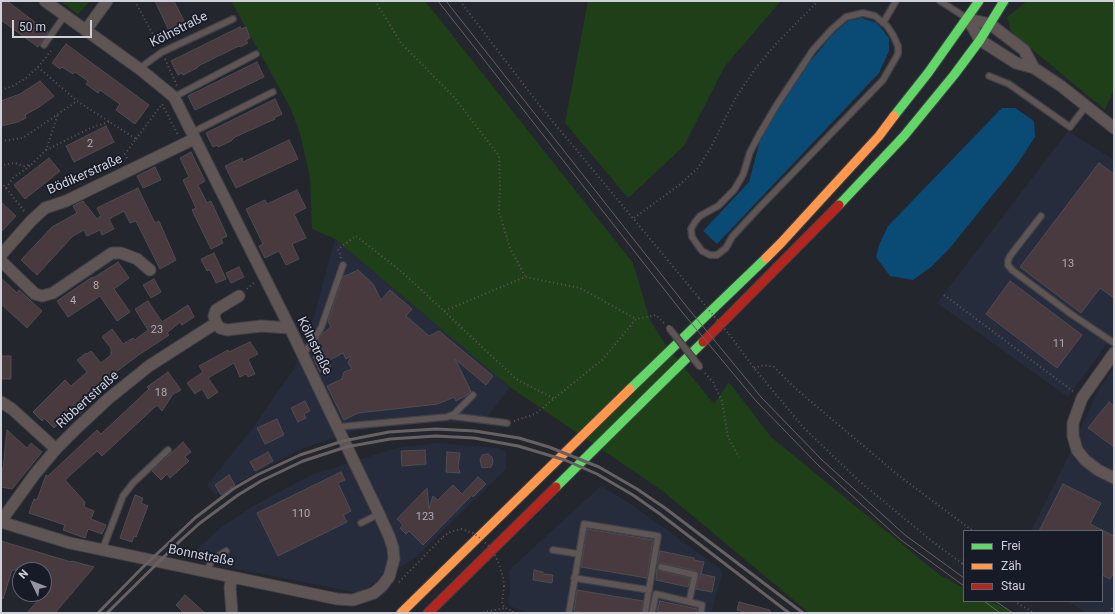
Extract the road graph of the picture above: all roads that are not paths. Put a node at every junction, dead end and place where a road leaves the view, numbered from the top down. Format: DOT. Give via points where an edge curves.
graph roads {
  1 [pos="45,1"];
  2 [pos="107,1"];
  3 [pos="896,1"];
  4 [pos="940,1"];
  5 [pos="979,1"];
  6 [pos="1004,1"];
  7 [pos="65,15"];
  8 [pos="233,19"];
  9 [pos="968,19"];
  10 [pos="883,23"];
  11 [pos="990,24"];
  12 [pos="86,30"];
  13 [pos="980,40"];
  14 [pos="44,46"];
  15 [pos="256,54"];
  16 [pos="1034,68"];
  17 [pos="141,70"];
  18 [pos="989,76"];
  19 [pos="273,92"];
  20 [pos="174,97"];
  21 [pos="1086,106"];
  22 [pos="1114,128"];
  23 [pos="192,136"];
  24 [pos="1041,216"];
  25 [pos="1,255"];
  26 [pos="1,262"];
  27 [pos="343,265"];
  28 [pos="150,270"];
  29 [pos="239,296"];
  30 [pos="216,323"];
  31 [pos="290,328"];
  32 [pos="669,328"];
  33 [pos="1114,343"];
  34 [pos="1114,353"];
  35 [pos="302,354"];
  36 [pos="700,367"];
  37 [pos="474,395"];
  38 [pos="1,402"];
  39 [pos="451,416"];
  40 [pos="507,424"];
  41 [pos="337,427"];
  42 [pos="56,449"];
  43 [pos="168,450"];
  44 [pos="1114,478"];
  45 [pos="379,514"];
  46 [pos="1,521"];
  47 [pos="361,523"];
  48 [pos="103,550"];
  49 [pos="553,550"];
  50 [pos="226,551"];
  51 [pos="579,554"];
  52 [pos="661,567"];
  53 [pos="206,572"];
  54 [pos="232,577"];
  55 [pos="389,577"];
  56 [pos="574,578"];
  57 [pos="649,590"];
  58 [pos="689,602"];
  59 [pos="232,613"];
  60 [pos="401,613"];
  61 [pos="428,613"];
  62 [pos="568,613"];
  63 [pos="645,613"];
  64 [pos="652,613"];
  65 [pos="701,613"];
  1 -- 7 [label="street, Kölnstraße"];
  2 -- 12 [label="street"];
  3 -- 10 [label="lane"];
  4 -- 9 [label="lane"];
  5 -- 9 [label="main road"];
  6 -- 11 [label="main road"];
  7 -- 12 [label="street, Kölnstraße"];
  7 -- 14 [label="lane"];
  8 -- 17 [label="lane, Kölnstraße" via="162,52"];
  9 -- 11 [label="street"];
  9 -- 13 [label="street"];
  9 -- 60 [label="main road" via="878,136 782,243"];
  10 -- 10 [label="lane" via="875,16 863,13 846,17 814,50 759,135 734,190 718,206 700,216 691,229 692,238 702,251 717,255 726,248 732,237 752,215 883,80 898,54 898,46 893,35"];
  11 -- 13 [label="main road"];
  11 -- 16 [label="street" via="1024,50"];
  12 -- 17 [label="street, Kölnstraße"];
  13 -- 16 [label="street" via="1016,63"];
  13 -- 61 [label="main road" via="904,136 844,200"];
  15 -- 20 [label="lane"];
  16 -- 21 [label="street"];
  17 -- 20 [label="street, Kölnstraße"];
  18 -- 21 [label="lane" via="1009,84 1070,127"];
  19 -- 23 [label="lane"];
  20 -- 23 [label="street, Kölnstraße"];
  21 -- 22 [label="street"];
  23 -- 25 [label="street, Bödikerstraße" via="132,169 46,208"];
  23 -- 31 [label="street, Kölnstraße"];
  24 -- 33 [label="lane" via="1010,256 1008,265 1071,314"];
  26 -- 28 [label="street" via="35,294 42,296 53,293 112,253 121,253 137,259"];
  27 -- 35 [label="lane" via="321,328"];
  29 -- 30 [label="street" via="216,310"];
  30 -- 31 [label="street" via="220,328 227,330 261,326"];
  30 -- 42 [label="street, Ribbertstraße" via="149,366 114,394"];
  31 -- 35 [label="street, Kölnstraße"];
  32 -- 36 [label="lane, bridge"];
  34 -- 44 [label="street" via="1082,398 1073,423 1077,450 1098,470"];
  35 -- 41 [label="street, Kölnstraße"];
  37 -- 39 [label="lane"];
  38 -- 42 [label="street"];
  39 -- 40 [label="lane"];
  39 -- 41 [label="lane"];
  41 -- 45 [label="street, Kölnstraße"];
  42 -- 46 [label="street, Ribbertstraße"];
  43 -- 48 [label="lane" via="123,496"];
  45 -- 47 [label="lane"];
  45 -- 55 [label="street, Kölnstraße" via="393,548 394,559"];
  46 -- 48 [label="street, Bonnstraße" via="70,543"];
  48 -- 53 [label="street, Bonnstraße"];
  49 -- 51 [label="lane"];
  50 -- 53 [label="lane" via="212,560"];
  51 -- 56 [label="lane"];
  51 -- 57 [label="lane" via="584,524 658,536"];
  52 -- 58 [label="lane" via="695,575"];
  53 -- 54 [label="street, Bonnstraße"];
  54 -- 55 [label="street, Bonnstraße" via="337,599 353,600 374,593"];
  54 -- 59 [label="street"];
  56 -- 57 [label="lane"];
  56 -- 62 [label="lane"];
  57 -- 63 [label="lane"];
  58 -- 64 [label="lane" via="656,594"];
  58 -- 65 [label="lane" via="702,605"];
}
